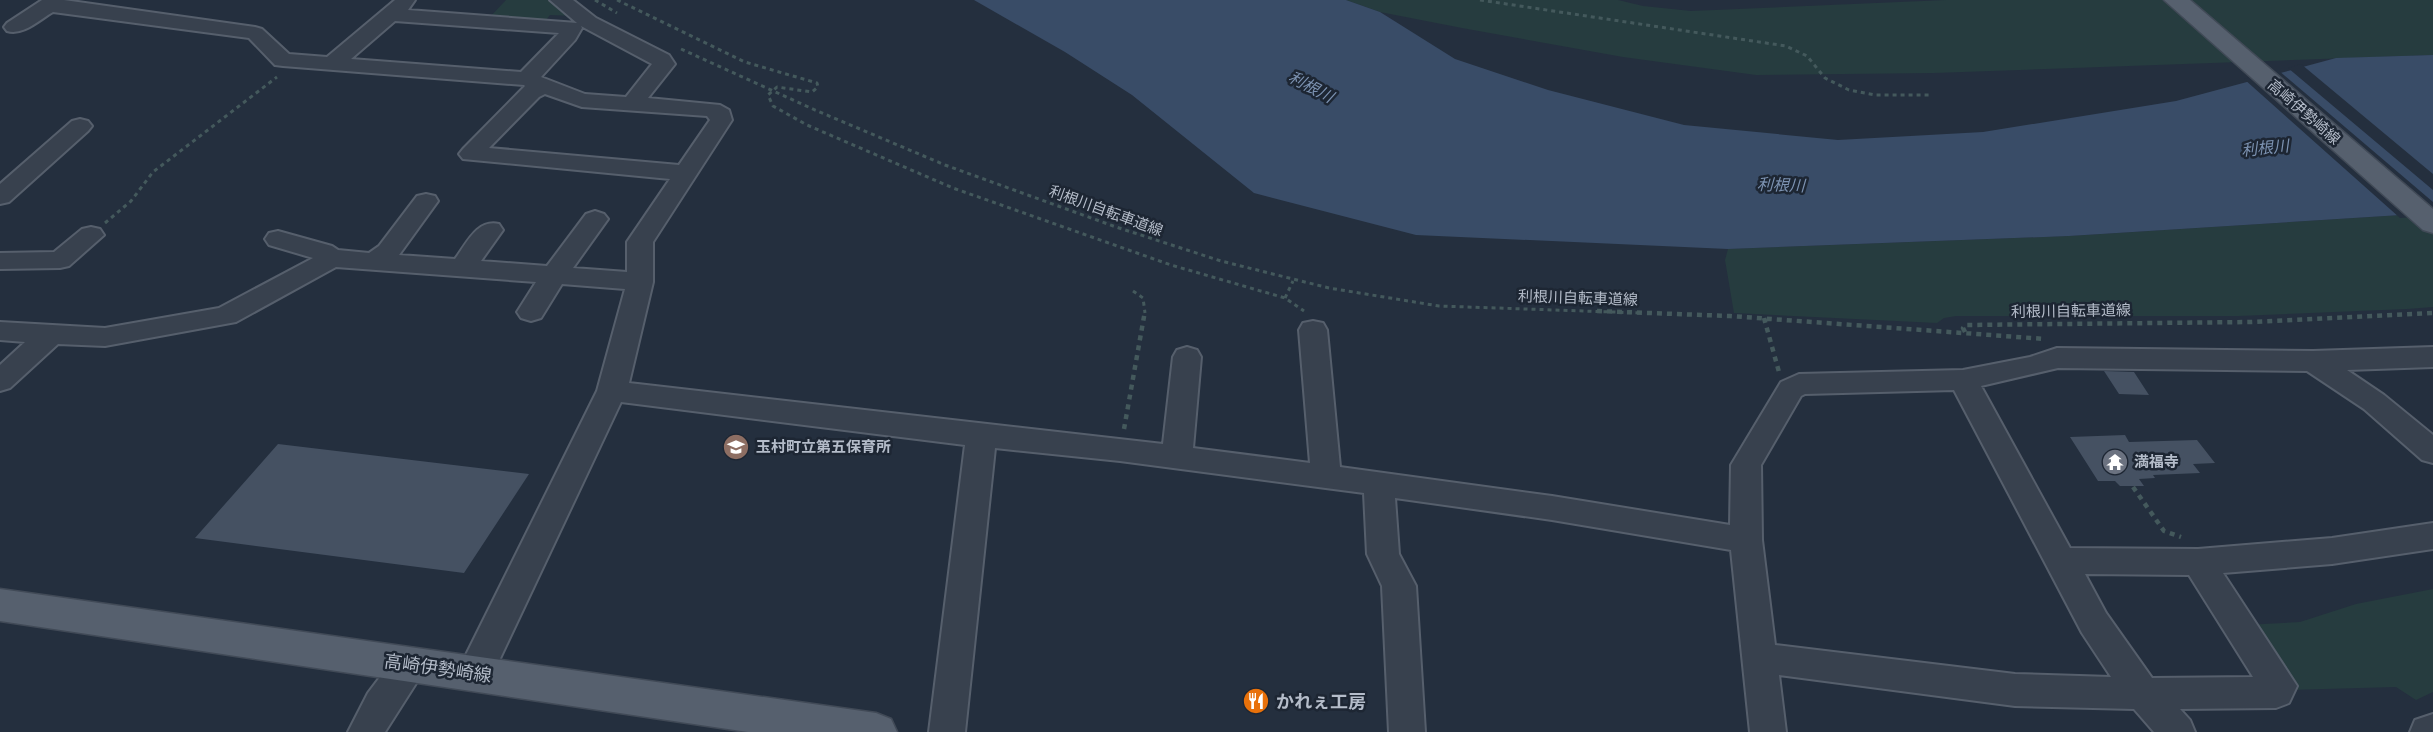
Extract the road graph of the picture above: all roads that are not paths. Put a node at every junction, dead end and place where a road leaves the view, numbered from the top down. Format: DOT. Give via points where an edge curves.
graph roads {
  1 [pos="408,0"];
  2 [pos="560,0"];
  3 [pos="2176,0"];
  4 [pos="51,3"];
  5 [pos="392,15"];
  6 [pos="581,25"];
  7 [pos="14,27"];
  8 [pos="332,64"];
  9 [pos="534,82"];
  10 [pos="632,104"];
  11 [pos="80,126"];
  12 [pos="686,173"];
  13 [pos="0,197"];
  14 [pos="426,201"];
  15 [pos="595,219"];
  16 [pos="2433,225"];
  17 [pos="490,230"];
  18 [pos="91,235"];
  19 [pos="278,239"];
  20 [pos="332,258"];
  21 [pos="0,261"];
  22 [pos="375,261"];
  23 [pos="464,267"];
  24 [pos="555,275"];
  25 [pos="640,282"];
  26 [pos="531,312"];
  27 [pos="1313,330"];
  28 [pos="0,331"];
  29 [pos="51,334"];
  30 [pos="1187,357"];
  31 [pos="2433,357"];
  32 [pos="2313,361"];
  33 [pos="1963,380"];
  34 [pos="0,381"];
  35 [pos="612,391"];
  36 [pos="981,436"];
  37 [pos="2433,452"];
  38 [pos="1177,458"];
  39 [pos="1324,476"];
  40 [pos="1383,484"];
  41 [pos="2433,536"];
  42 [pos="1746,540"];
  43 [pos="2062,561"];
  44 [pos="2198,562"];
  45 [pos="0,605"];
  46 [pos="1761,658"];
  47 [pos="411,663"];
  48 [pos="475,673"];
  49 [pos="2143,694"];
  50 [pos="2433,730"];
  51 [pos="366,732"];
  52 [pos="876,732"];
  53 [pos="948,732"];
  54 [pos="1407,732"];
  55 [pos="1768,732"];
  56 [pos="2177,732"];
  57 [pos="2428,732"];
  1 -- 5 [label="street"];
  2 -- 6 [label="street"];
  3 -- 16 [label="main road, 高崎伊勢崎線"];
  4 -- 7 [label="street"];
  4 -- 8 [label="street" via="255,33 283,60"];
  5 -- 6 [label="street"];
  5 -- 8 [label="street"];
  6 -- 9 [label="street" via="568,36"];
  6 -- 10 [label="street" via="662,60 664,64"];
  8 -- 9 [label="street"];
  9 -- 10 [label="street" via="582,100"];
  9 -- 12 [label="street" via="531,92 471,154"];
  10 -- 12 [label="street" via="712,110 721,115"];
  11 -- 13 [label="street"];
  12 -- 25 [label="street" via="640,242"];
  14 -- 22 [label="street" via="388,252"];
  15 -- 24 [label="street"];
  17 -- 23 [label="street"];
  18 -- 21 [label="street" via="60,260"];
  19 -- 20 [label="street"];
  20 -- 22 [label="street"];
  20 -- 29 [label="street" via="226,316 105,337"];
  22 -- 23 [label="street"];
  23 -- 24 [label="street"];
  24 -- 25 [label="street"];
  24 -- 26 [label="street"];
  25 -- 35 [label="street"];
  27 -- 39 [label="street"];
  28 -- 29 [label="street"];
  29 -- 34 [label="street"];
  30 -- 38 [label="street"];
  31 -- 32 [label="street"];
  32 -- 33 [label="street" via="2057,358"];
  32 -- 37 [label="street" via="2374,402"];
  33 -- 42 [label="street" via="1806,382 1791,389 1746,465"];
  33 -- 43 [label="street"];
  35 -- 36 [label="street"];
  35 -- 48 [label="street"];
  36 -- 38 [label="street"];
  36 -- 53 [label="street"];
  38 -- 39 [label="street"];
  39 -- 40 [label="street"];
  40 -- 42 [label="street"];
  40 -- 54 [label="street" via="1379,497 1383,554 1399,586"];
  41 -- 44 [label="street"];
  42 -- 46 [label="street"];
  43 -- 44 [label="street"];
  43 -- 49 [label="street" via="2094,623"];
  44 -- 49 [label="street" via="2279,686 2276,692"];
  45 -- 47 [label="main road, 高崎伊勢崎線"];
  46 -- 49 [label="street" via="2014,690"];
  46 -- 55 [label="street"];
  47 -- 48 [label="main road, 高崎伊勢崎線"];
  47 -- 51 [label="street"];
  48 -- 52 [label="main road, 高崎伊勢崎線"];
  49 -- 56 [label="street"];
  50 -- 57 [label="street"];
}
